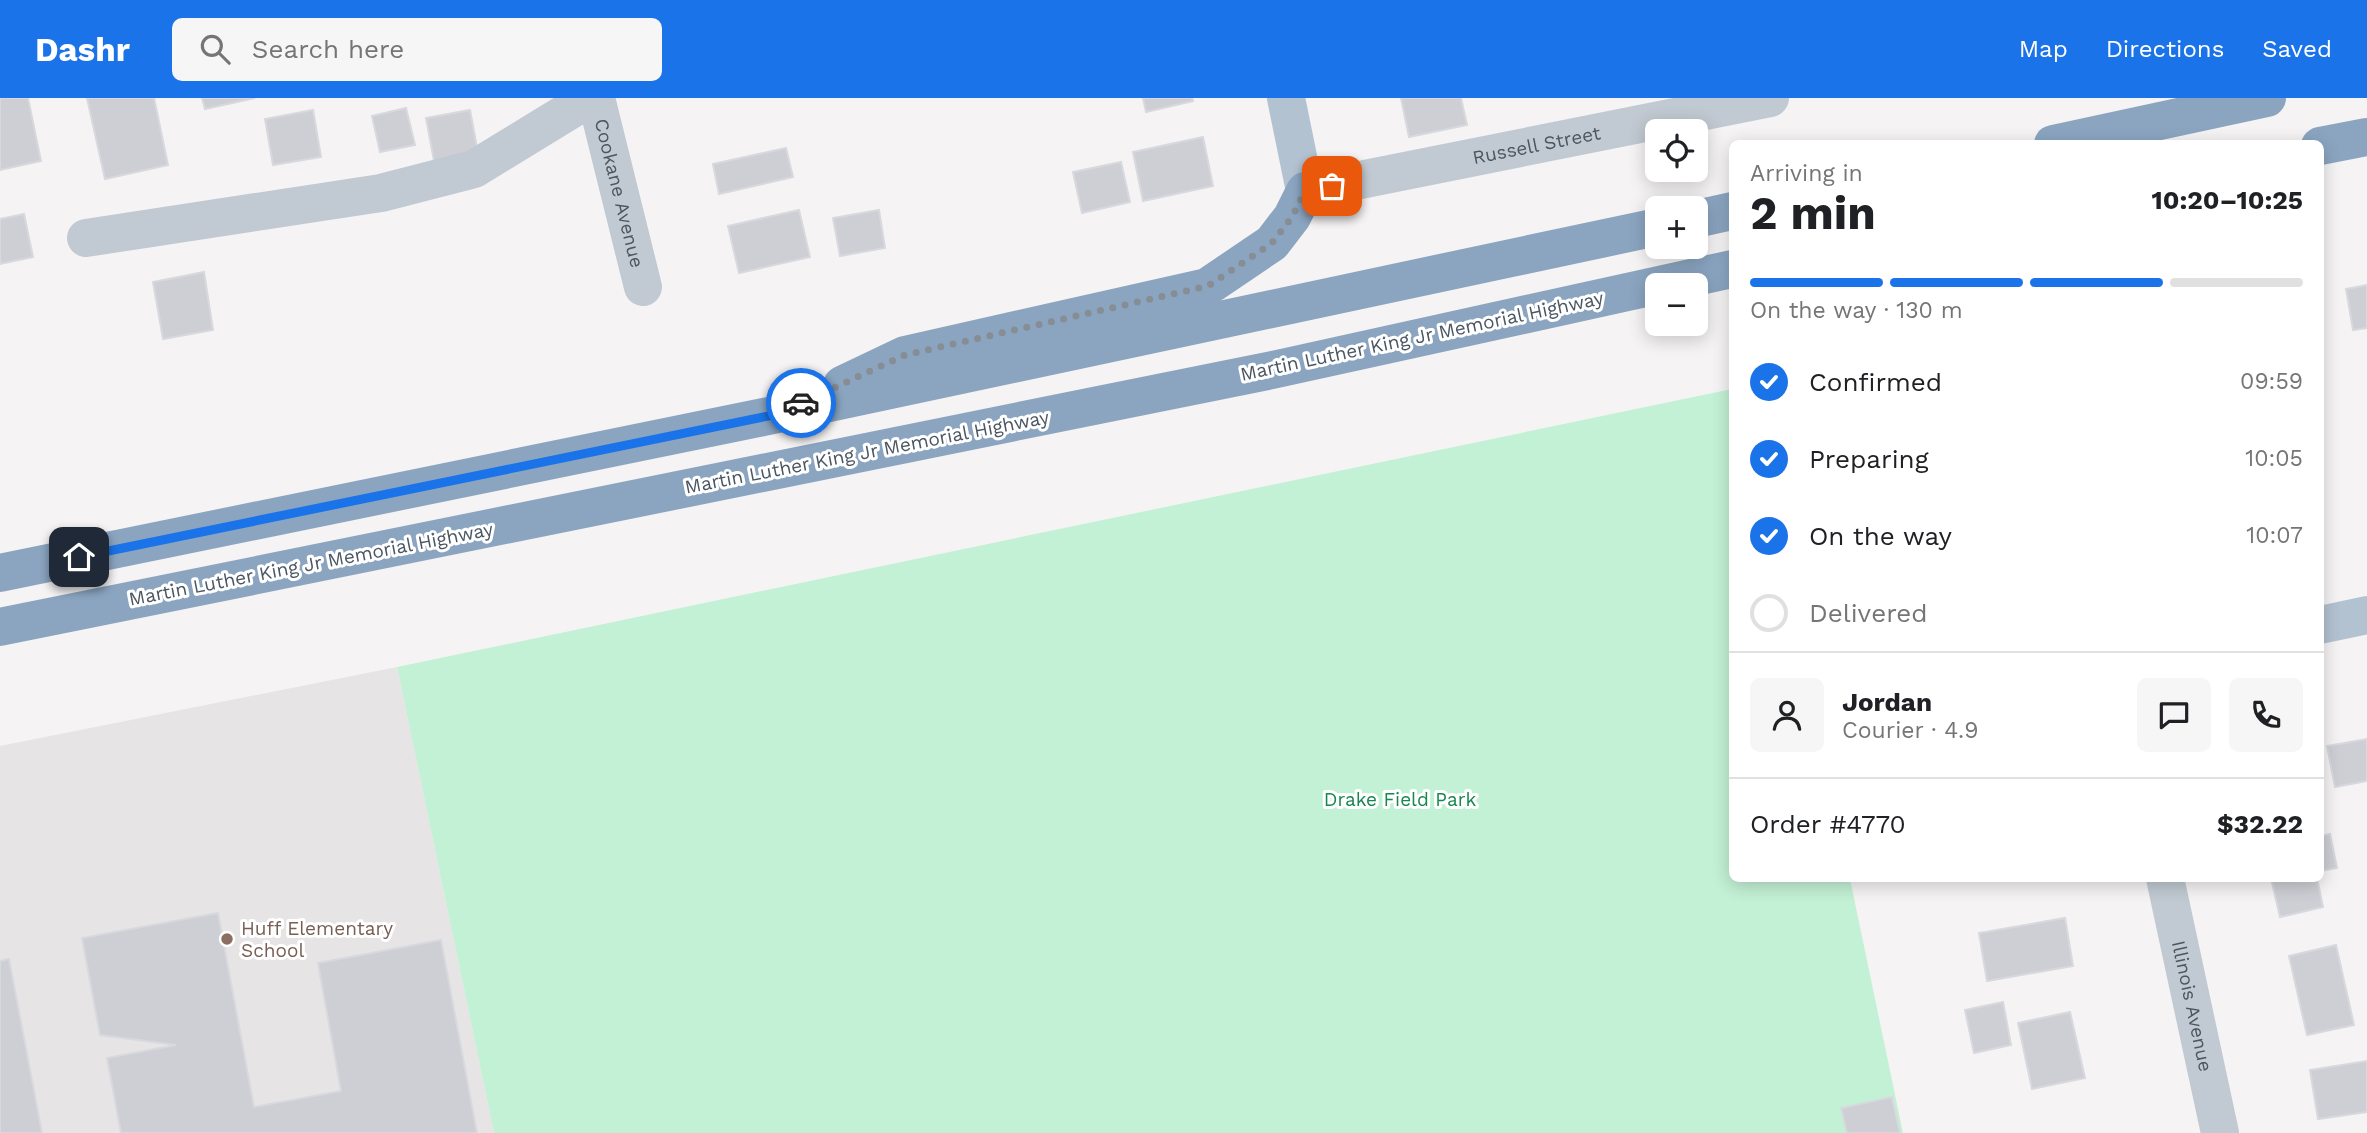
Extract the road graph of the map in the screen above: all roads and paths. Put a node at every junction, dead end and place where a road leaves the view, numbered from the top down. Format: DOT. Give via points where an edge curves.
graph roads {
  1 [pos="590,98"];
  2 [pos="596,98"];
  3 [pos="1286,98"];
  4 [pos="1770,98"];
  5 [pos="2267,98"];
  6 [pos="2367,137"];
  7 [pos="2072,140"];
  8 [pos="2324,145"];
  9 [pos="1305,191"];
  10 [pos="1729,212"];
  11 [pos="1708,216"];
  12 [pos="1645,230"];
  13 [pos="86,237"];
  14 [pos="1729,270"];
  15 [pos="643,287"];
  16 [pos="778,414"];
  17 [pos="0,573"];
  18 [pos="2367,615"];
  19 [pos="2324,624"];
  20 [pos="0,627"];
  21 [pos="2166,882"];
  22 [pos="2220,1133"];
  1 -- 13 [label="street" via="474,169 382,193"];
  2 -- 15 [label="street, Cookane Avenue"];
  3 -- 9 [label="main road"];
  4 -- 9 [label="street, Russell Street"];
  5 -- 7 [label="highway"];
  6 -- 8 [label="highway"];
  9 -- 16 [label="highway" via="1272,243 1208,286 905,355"];
  10 -- 11 [label="highway"];
  12 -- 16 [label="highway"];
  14 -- 20 [label="highway, Martin Luther King Jr Memorial Highway" via="1277,369"];
  16 -- 17 [label="highway"];
  18 -- 19 [label="main road"];
  21 -- 22 [label="street, Illinois Avenue"];
}
